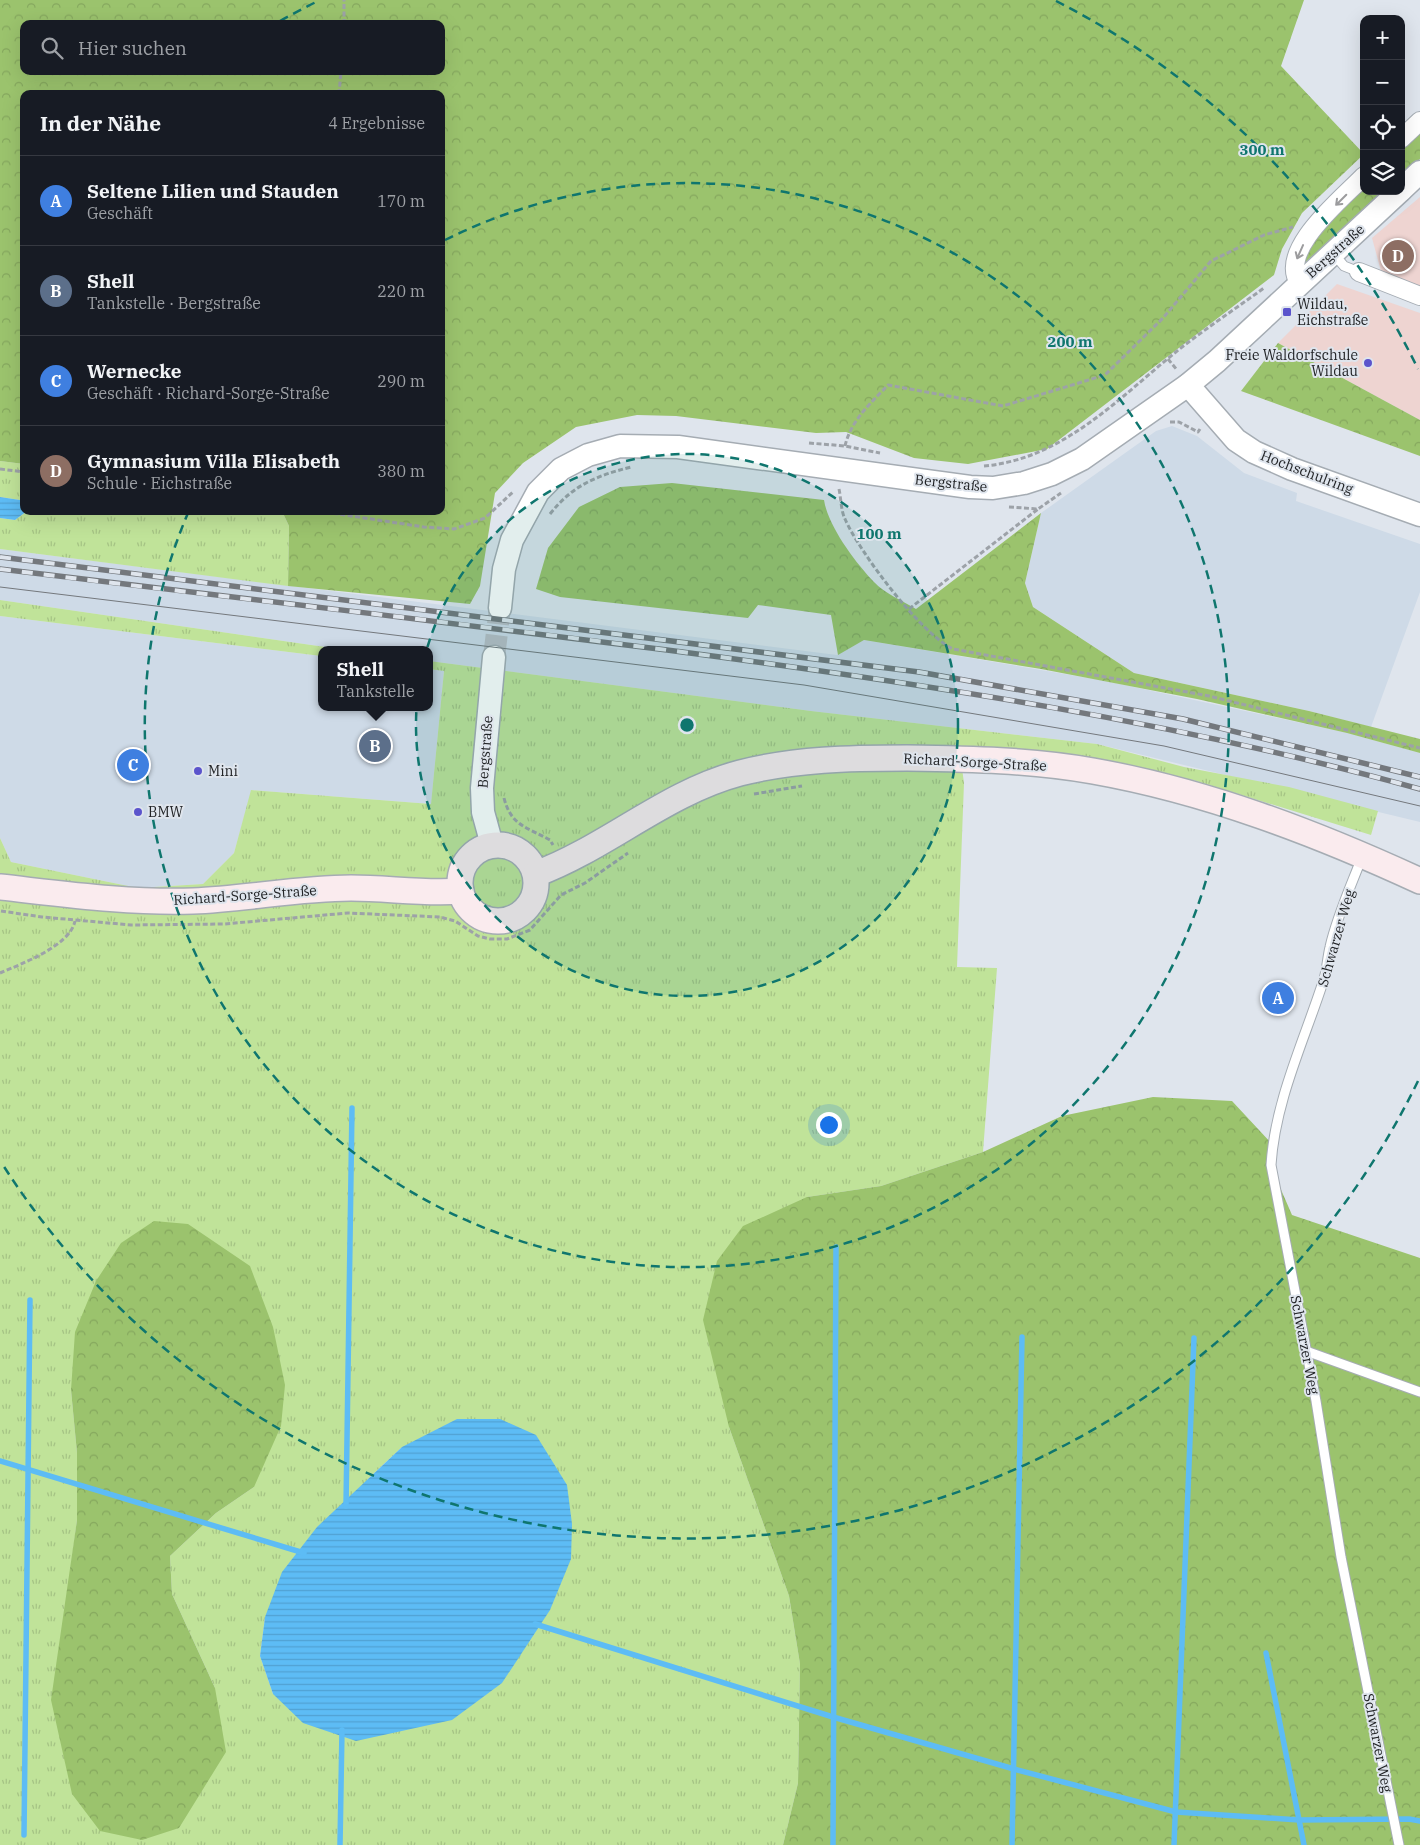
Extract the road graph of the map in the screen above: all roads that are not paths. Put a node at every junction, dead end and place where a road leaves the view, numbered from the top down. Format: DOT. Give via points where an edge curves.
graph roads {
  1 [pos="1420,121"];
  2 [pos="1405,135"];
  3 [pos="1420,172"];
  4 [pos="1360,180"];
  5 [pos="1405,187"];
  6 [pos="1397,195"];
  7 [pos="1333,253"];
  8 [pos="1358,272"];
  9 [pos="1300,284"];
  10 [pos="1420,296"];
  11 [pos="1188,385"];
  12 [pos="1420,515"];
  13 [pos="500,608"];
  14 [pos="494,658"];
  15 [pos="492,846"];
  16 [pos="1363,854"];
  17 [pos="536,874"];
  18 [pos="1420,881"];
  19 [pos="0,887"];
  20 [pos="461,891"];
  21 [pos="1306,1351"];
  22 [pos="1420,1392"];
  23 [pos="1399,1845"];
  1 -- 2 [label="street"];
  3 -- 5 [label="street, Bergstraße"];
  4 -- 9 [label="street, one-way" via="1307,235 1294,267 1294,276"];
  6 -- 7 [label="street, Bergstraße"];
  7 -- 8 [label="lane" via="1344,266"];
  7 -- 9 [label="street, Bergstraße"];
  8 -- 10 [label="street"];
  9 -- 11 [label="street, Bergstraße"];
  11 -- 12 [label="street, Hochschulring" via="1236,440 1254,452"];
  11 -- 13 [label="street, Bergstraße" via="1082,459 1052,474 993,488 678,447 620,446 588,455 561,469 538,492 512,540 504,569"];
  14 -- 15 [label="street, Bergstraße" via="482,788 483,812"];
  15 -- 17 [label="main road" via="503,845 524,854"];
  15 -- 20 [label="main road" via="480,849 470,857 460,879"];
  16 -- 17 [label="main road, Richard-Sorge-Straße" via="1191,795 1094,771 990,760 854,758 770,767 709,783 662,805 600,844"];
  16 -- 18 [label="main road, Richard-Sorge-Straße"];
  16 -- 21 [label="lane, Schwarzer Weg" via="1330,946 1324,982 1273,1136 1271,1164"];
  17 -- 20 [label="main road" via="537,885 530,906 522,914 502,922 480,917 468,906"];
  19 -- 20 [label="main road, Richard-Sorge-Straße" via="152,901 230,899 350,888 438,893"];
  21 -- 22 [label="lane"];
  21 -- 23 [label="lane, Schwarzer Weg" via="1341,1557"];
}
